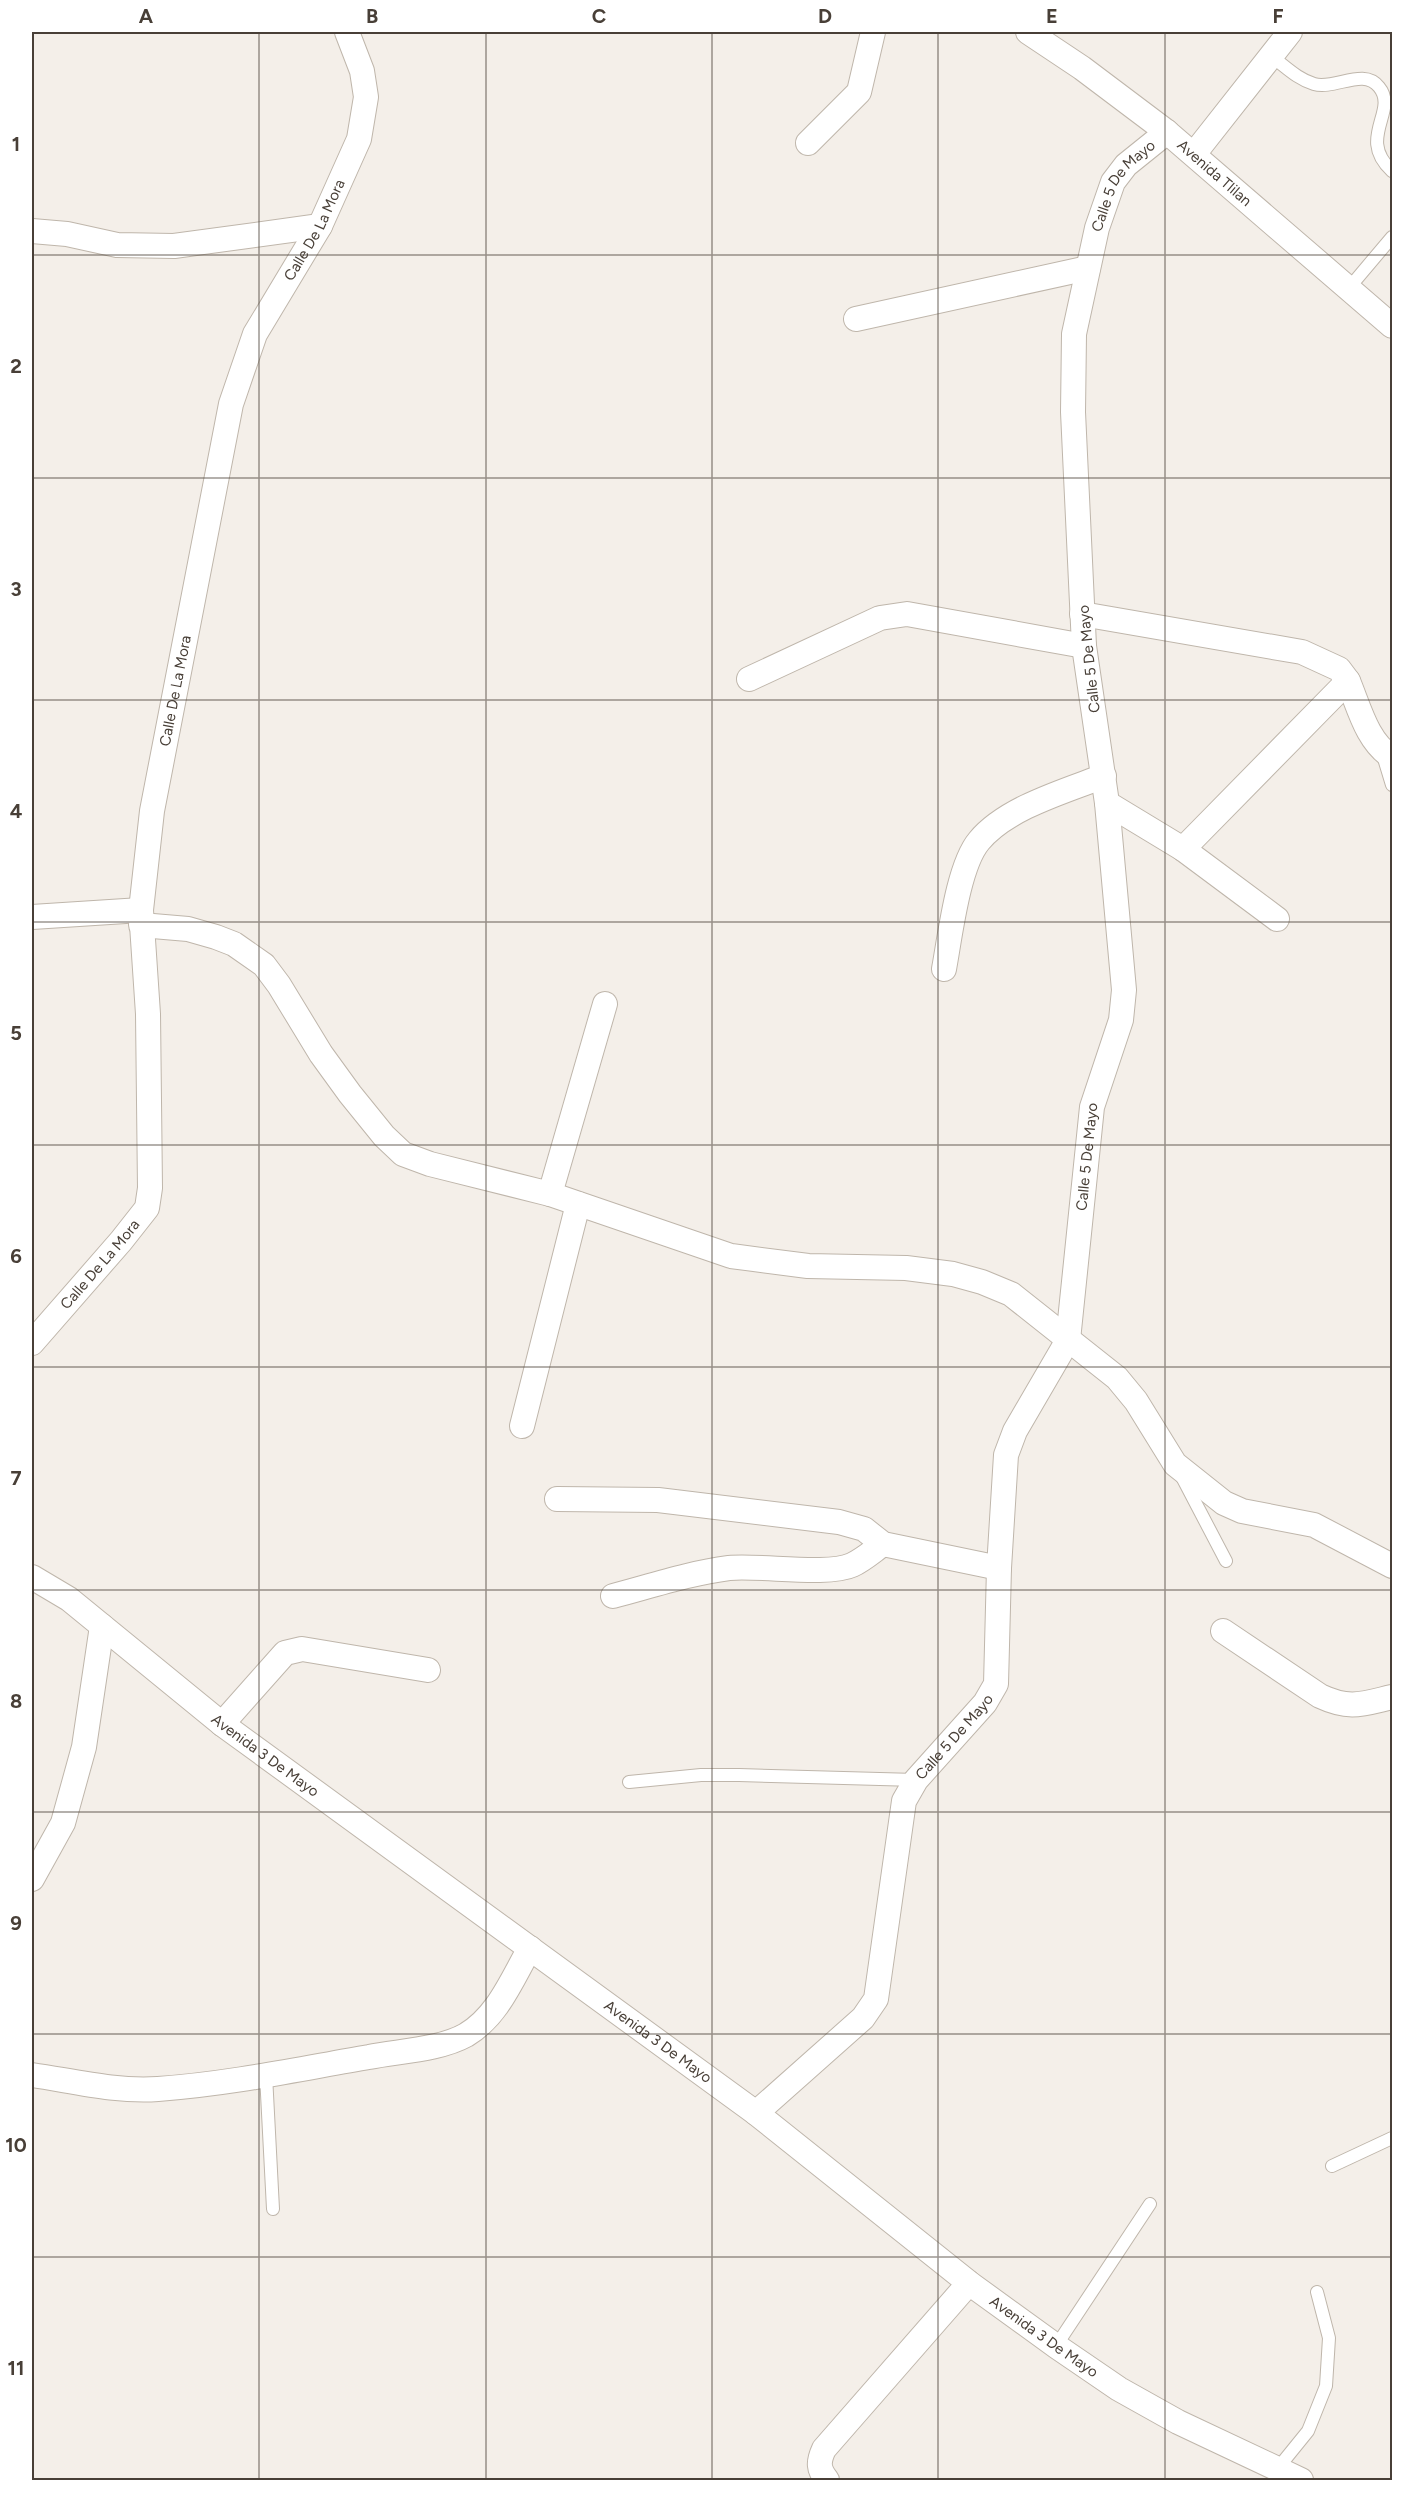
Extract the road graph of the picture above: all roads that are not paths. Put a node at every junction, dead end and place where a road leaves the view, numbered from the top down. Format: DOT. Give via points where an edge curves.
graph roads {
  1 [pos="347,32"];
  2 [pos="873,32"];
  3 [pos="1028,32"];
  4 [pos="1290,32"];
  5 [pos="1271,56"];
  6 [pos="1167,132"];
  7 [pos="808,143"];
  8 [pos="1194,154"];
  9 [pos="1392,171"];
  10 [pos="320,226"];
  11 [pos="32,231"];
  12 [pos="1392,237"];
  13 [pos="1088,268"];
  14 [pos="1349,288"];
  15 [pos="856,319"];
  16 [pos="1392,326"];
  17 [pos="1082,614"];
  18 [pos="1084,646"];
  19 [pos="749,679"];
  20 [pos="1348,681"];
  21 [pos="1387,754"];
  22 [pos="1104,776"];
  23 [pos="1392,785"];
  24 [pos="1107,803"];
  25 [pos="1183,849"];
  26 [pos="32,917"];
  27 [pos="141,917"];
  28 [pos="1277,919"];
  29 [pos="944,969"];
  30 [pos="605,1004"];
  31 [pos="550,1194"];
  32 [pos="578,1204"];
  33 [pos="1068,1340"];
  34 [pos="32,1343"];
  35 [pos="522,1426"];
  36 [pos="1175,1464"];
  37 [pos="557,1499"];
  38 [pos="883,1544"];
  39 [pos="1226,1561"];
  40 [pos="1392,1566"];
  41 [pos="999,1568"];
  42 [pos="32,1577"];
  43 [pos="613,1596"];
  44 [pos="102,1626"];
  45 [pos="1223,1631"];
  46 [pos="428,1670"];
  47 [pos="1392,1697"];
  48 [pos="222,1724"];
  49 [pos="916,1780"];
  50 [pos="629,1782"];
  51 [pos="32,1879"];
  52 [pos="530,1948"];
  53 [pos="32,2075"];
  54 [pos="266,2075"];
  55 [pos="756,2113"];
  56 [pos="1392,2138"];
  57 [pos="1332,2166"];
  58 [pos="1150,2204"];
  59 [pos="273,2209"];
  60 [pos="969,2283"];
  61 [pos="1317,2292"];
  62 [pos="1056,2346"];
  63 [pos="1275,2474"];
  64 [pos="827,2481"];
  65 [pos="1301,2481"];
  1 -- 10 [label="street, Calle De La Mora" via="362,71 366,97 359,139"];
  2 -- 7 [label="street" via="859,92"];
  3 -- 6 [label="street, Avenida Tlilan"];
  4 -- 5 [label="street"];
  5 -- 8 [label="street"];
  5 -- 9 [label="lane" via="1299,78 1314,84 1327,86 1359,78 1371,79 1379,86 1385,97 1377,132 1378,151"];
  6 -- 8 [label="street, Avenida Tlilan"];
  6 -- 13 [label="street, Calle 5 De Mayo" via="1126,165 1113,182"];
  8 -- 14 [label="street, Avenida Tlilan"];
  10 -- 11 [label="street" via="174,246 117,245"];
  10 -- 27 [label="street, Calle De La Mora" via="255,334 231,404 152,811"];
  12 -- 14 [label="lane"];
  13 -- 15 [label="street"];
  13 -- 17 [label="street, Calle 5 De Mayo" via="1074,334 1073,412"];
  14 -- 16 [label="street, Avenida Tlilan"];
  17 -- 18 [label="street, Calle 5 De Mayo"];
  17 -- 20 [label="street" via="1302,652 1339,669"];
  18 -- 19 [label="street" via="907,614 880,618"];
  18 -- 22 [label="street, Calle 5 De Mayo"];
  20 -- 21 [label="street" via="1374,740"];
  20 -- 25 [label="street"];
  21 -- 23 [label="lane"];
  22 -- 24 [label="street, Calle 5 De Mayo"];
  22 -- 29 [label="street" via="1038,802 1000,822 978,842 964,873"];
  24 -- 25 [label="street"];
  24 -- 33 [label="street, Calle 5 De Mayo" via="1124,990 1121,1020 1092,1107"];
  25 -- 28 [label="street"];
  26 -- 27 [label="street"];
  27 -- 31 [label="street" via="234,944 264,966 350,1094 403,1154"];
  27 -- 34 [label="street, Calle De La Mora" via="148,1014 147,1208"];
  30 -- 31 [label="street"];
  31 -- 32 [label="street"];
  32 -- 33 [label="street" via="731,1257 808,1266 906,1268 982,1282 1011,1294"];
  32 -- 35 [label="street"];
  33 -- 36 [label="street" via="1117,1378"];
  33 -- 41 [label="street, Calle 5 De Mayo" via="1015,1431 1006,1455"];
  36 -- 39 [label="lane"];
  36 -- 40 [label="street" via="1224,1503 1242,1511 1314,1525"];
  37 -- 38 [label="street" via="657,1500 839,1522 864,1529"];
  38 -- 41 [label="street"];
  38 -- 43 [label="street" via="852,1565 833,1569 730,1568"];
  41 -- 49 [label="street, Calle 5 De Mayo" via="996,1684 985,1704"];
  42 -- 44 [label="street, Avenida 3 De Mayo" via="69,1599"];
  44 -- 48 [label="street, Avenida 3 De Mayo"];
  44 -- 51 [label="street" via="84,1747 63,1823"];
  45 -- 47 [label="street" via="1337,1704 1356,1706"];
  46 -- 48 [label="street" via="302,1649 285,1653"];
  48 -- 52 [label="street, Avenida 3 De Mayo"];
  49 -- 50 [label="lane" via="729,1775"];
  49 -- 55 [label="street, Calle 5 De Mayo" via="904,1801 899,1823 876,2000 863,2018"];
  52 -- 54 [label="street" via="486,2021 464,2036 436,2045"];
  52 -- 55 [label="street, Avenida 3 De Mayo"];
  53 -- 54 [label="street" via="124,2089 157,2089"];
  54 -- 59 [label="lane"];
  55 -- 60 [label="street, Avenida 3 De Mayo"];
  56 -- 57 [label="lane"];
  58 -- 62 [label="lane"];
  60 -- 62 [label="street, Avenida 3 De Mayo"];
  60 -- 64 [label="street" via="824,2449 819,2460 820,2472"];
  61 -- 63 [label="lane" via="1329,2338 1326,2386 1308,2431"];
  62 -- 63 [label="street, Avenida 3 De Mayo" via="1119,2389"];
  63 -- 65 [label="street, Avenida 3 De Mayo"];
}
